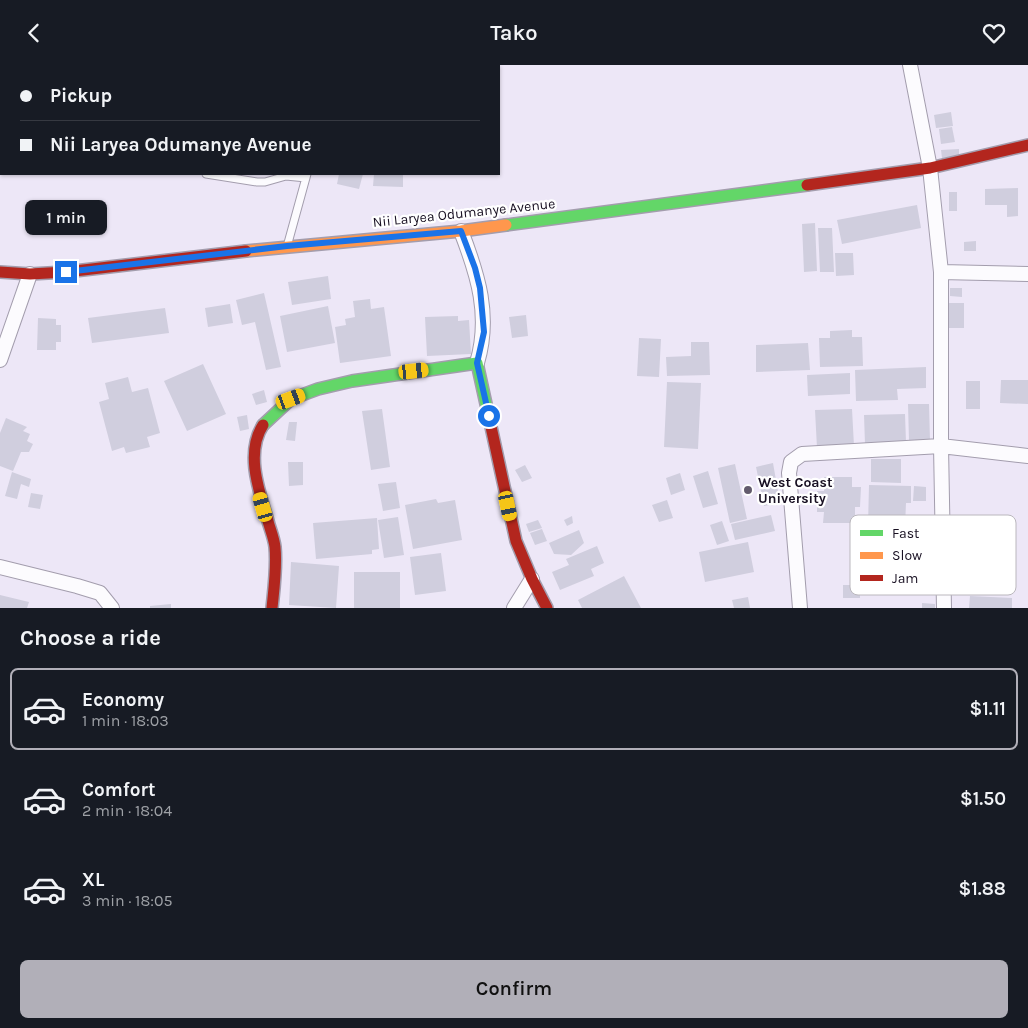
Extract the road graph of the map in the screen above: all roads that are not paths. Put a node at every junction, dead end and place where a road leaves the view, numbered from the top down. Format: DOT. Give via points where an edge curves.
graph roads {
  1 [pos="910,65"];
  2 [pos="1028,145"];
  3 [pos="930,168"];
  4 [pos="212,175"];
  5 [pos="307,176"];
  6 [pos="461,231"];
  7 [pos="287,246"];
  8 [pos="0,271"];
  9 [pos="941,272"];
  10 [pos="30,274"];
  11 [pos="1028,275"];
  12 [pos="0,360"];
  13 [pos="477,363"];
  14 [pos="941,446"];
  15 [pos="1028,456"];
  16 [pos="942,515"];
  17 [pos="0,567"];
  18 [pos="532,579"];
  19 [pos="944,595"];
  20 [pos="112,608"];
  21 [pos="272,608"];
  22 [pos="514,608"];
  23 [pos="547,608"];
  24 [pos="800,608"];
  25 [pos="944,608"];
  1 -- 3 [label="street"];
  2 -- 3 [label="street, Nii Laryea Odumanye Avenue"];
  3 -- 6 [label="street, Nii Laryea Odumanye Avenue"];
  3 -- 9 [label="street"];
  4 -- 5 [label="lane" via="257,182 286,176"];
  5 -- 7 [label="lane"];
  6 -- 7 [label="street, Nii Laryea Odumanye Avenue"];
  6 -- 13 [label="street" via="475,268 482,307 484,332"];
  7 -- 10 [label="street, Nii Laryea Odumanye Avenue"];
  8 -- 10 [label="street, Nii Laryea Odumanye Avenue"];
  9 -- 11 [label="street"];
  9 -- 14 [label="street"];
  10 -- 12 [label="street"];
  13 -- 18 [label="street" via="516,541"];
  13 -- 21 [label="street" via="318,389 291,399 262,426 255,442 255,471 275,545"];
  14 -- 15 [label="street"];
  14 -- 16 [label="street"];
  14 -- 24 [label="street" via="802,454 791,462 789,473"];
  17 -- 20 [label="street" via="100,593"];
  18 -- 22 [label="street"];
  18 -- 23 [label="street"];
  19 -- 25 [label="street"];
}
